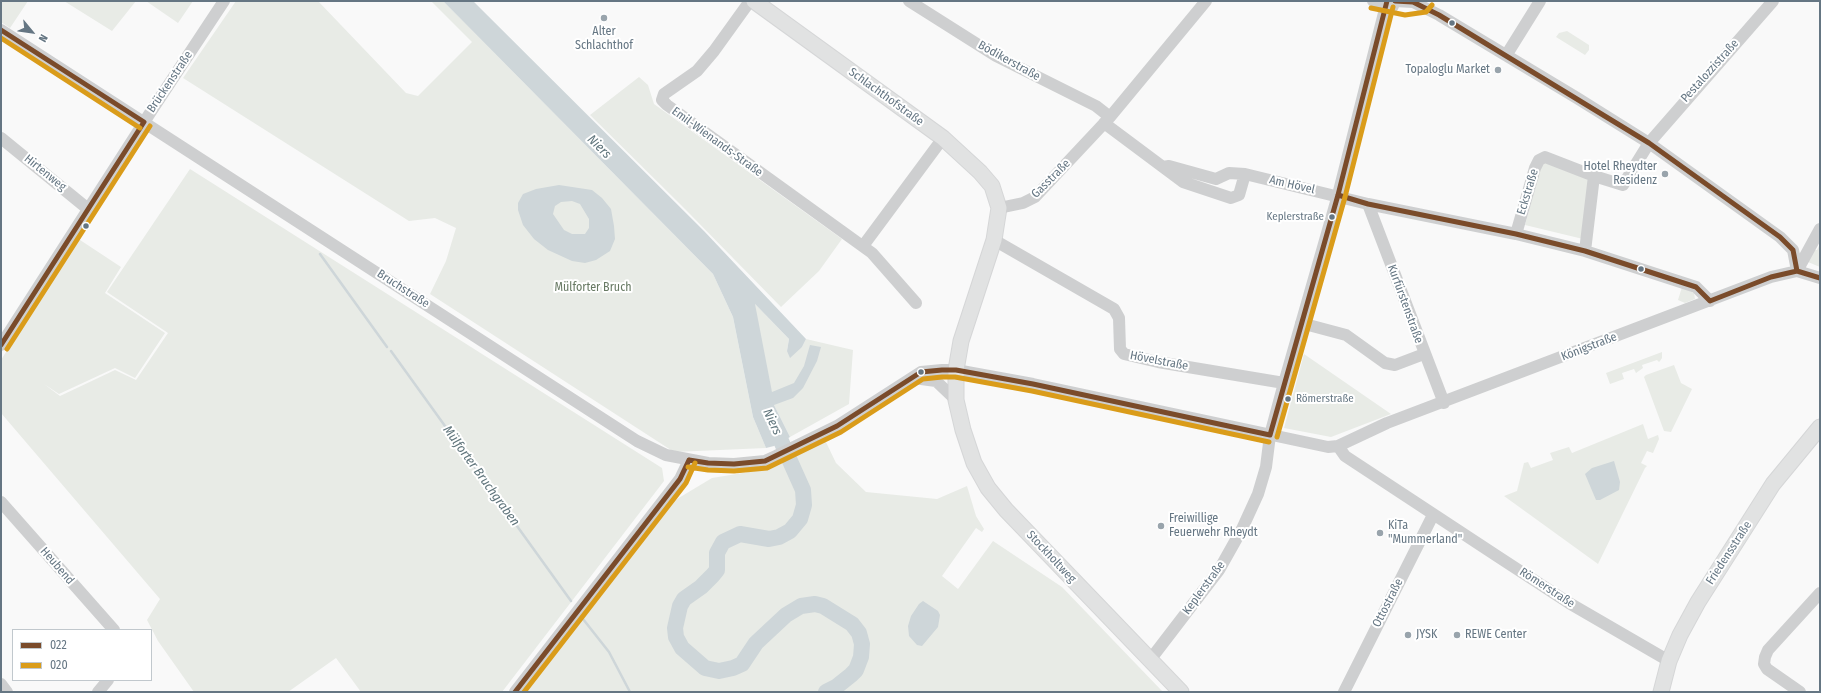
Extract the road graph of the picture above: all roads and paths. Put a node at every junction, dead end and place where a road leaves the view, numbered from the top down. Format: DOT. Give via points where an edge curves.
graph roads {
  1 [pos="224,1"];
  2 [pos="750,1"];
  3 [pos="754,1"];
  4 [pos="1206,1"];
  5 [pos="1373,1"];
  6 [pos="1540,1"];
  7 [pos="1773,1"];
  8 [pos="915,2"];
  9 [pos="1389,2"];
  10 [pos="1424,4"];
  11 [pos="1,30"];
  12 [pos="1507,54"];
  13 [pos="1107,120"];
  14 [pos="144,122"];
  15 [pos="1,138"];
  16 [pos="943,138"];
  17 [pos="1648,143"];
  18 [pos="1163,167"];
  19 [pos="1245,174"];
  20 [pos="1594,176"];
  21 [pos="1338,195"];
  22 [pos="1368,204"];
  23 [pos="999,208"];
  24 [pos="88,209"];
  25 [pos="1820,229"];
  26 [pos="1516,234"];
  27 [pos="994,240"];
  28 [pos="862,246"];
  29 [pos="1585,250"];
  30 [pos="1797,271"];
  31 [pos="1820,278"];
  32 [pos="1710,301"];
  33 [pos="916,304"];
  34 [pos="1301,323"];
  35 [pos="1,346"];
  36 [pos="1424,354"];
  37 [pos="956,370"];
  38 [pos="911,378"];
  39 [pos="1284,383"];
  40 [pos="956,400"];
  41 [pos="1444,403"];
  42 [pos="1820,427"];
  43 [pos="1270,435"];
  44 [pos="1338,446"];
  45 [pos="689,460"];
  46 [pos="1,502"];
  47 [pos="1433,515"];
  48 [pos="1818,600"];
  49 [pos="113,629"];
  50 [pos="1150,660"];
  51 [pos="1670,661"];
  52 [pos="107,681"];
  53 [pos="1,684"];
  54 [pos="7,692"];
  55 [pos="98,692"];
  56 [pos="515,692"];
  57 [pos="1181,692"];
  58 [pos="1344,692"];
  59 [pos="1661,692"];
  60 [pos="1800,692"];
  1 -- 14 [label="street, Brückenstraße"];
  2 -- 28 [label="street, Emil-Wienands-Straße" via="697,71 664,94 662,100"];
  3 -- 16 [label="main road, Schlachthofstraße"];
  4 -- 13 [label="street, Gasstraße"];
  5 -- 9 [label="street"];
  6 -- 12 [label="street"];
  7 -- 17 [label="street, Pestalozzistraße"];
  8 -- 13 [label="street, Bödikerstraße" via="996,56 1096,106"];
  9 -- 10 [label="street"];
  9 -- 21 [label="street, Keplerstraße"];
  10 -- 12 [label="street"];
  11 -- 14 [label="street, Bruchstraße"];
  12 -- 17 [label="street"];
  13 -- 18 [label="street, Am Hövel"];
  13 -- 23 [label="street, Gasstraße" via="1035,196 1023,204"];
  14 -- 24 [label="street, Brückenstraße"];
  14 -- 45 [label="street, Bruchstraße" via="637,441 666,455"];
  15 -- 24 [label="street, Hirtenweg"];
  16 -- 23 [label="main road, Schlachthofstraße" via="992,186"];
  16 -- 28 [label="street"];
  17 -- 20 [label="street, Pestalozzistraße" via="1623,185"];
  17 -- 30 [label="street" via="1780,237 1793,250"];
  18 -- 19 [label="street, Am Hövel" via="1169,166 1216,179 1229,173"];
  18 -- 19 [label="street, Am Hövel" via="1183,182 1231,198 1239,196"];
  19 -- 21 [label="street, Am Hövel"];
  20 -- 26 [label="street, Eckstraße" via="1545,157 1539,160"];
  20 -- 29 [label="street"];
  21 -- 22 [label="street, Am Hövel"];
  21 -- 34 [label="street, Keplerstraße"];
  22 -- 26 [label="street, Am Hövel"];
  22 -- 36 [label="street, Kurfürstenstraße"];
  23 -- 27 [label="main road"];
  24 -- 35 [label="street, Brückenstraße"];
  25 -- 30 [label="street"];
  26 -- 29 [label="street, Am Hövel"];
  27 -- 37 [label="main road" via="962,335"];
  27 -- 39 [label="street, Hövelstraße" via="1114,309 1119,318 1120,349 1124,354"];
  28 -- 33 [label="street, Emil-Wienands-Straße"];
  29 -- 32 [label="street, Am Hövel" via="1696,287"];
  30 -- 31 [label="street"];
  30 -- 32 [label="street, Königstraße" via="1771,277"];
  32 -- 41 [label="street, Königstraße"];
  34 -- 36 [label="street" via="1346,335 1385,363 1395,365"];
  34 -- 39 [label="street, Keplerstraße"];
  36 -- 41 [label="street, Kurfürstenstraße"];
  37 -- 38 [label="street" via="921,372"];
  37 -- 40 [label="main road"];
  37 -- 43 [label="street"];
  38 -- 40 [label="street" via="936,381"];
  38 -- 45 [label="street" via="837,426 765,461 734,464"];
  39 -- 43 [label="street, Keplerstraße"];
  40 -- 50 [label="main road, Stockholtweg" via="974,463 988,488 1051,558"];
  41 -- 44 [label="street, Königstraße" via="1387,423"];
  42 -- 51 [label="main road, Friedensstraße" via="1773,484 1698,602 1680,635"];
  43 -- 44 [label="street" via="1328,447"];
  43 -- 50 [label="street, Keplerstraße" via="1266,467 1258,494 1242,529 1219,570"];
  44 -- 47 [label="street, Römerstraße" via="1346,456"];
  45 -- 56 [label="street" via="680,479"];
  46 -- 49 [label="street, Heubend"];
  47 -- 51 [label="street, Römerstraße" via="1569,603"];
  47 -- 58 [label="street, Ottostraße"];
  48 -- 60 [label="street" via="1768,650 1765,657 1764,664 1767,669"];
  50 -- 57 [label="main road, Stockholtweg"];
  51 -- 59 [label="main road, Friedensstraße"];
  52 -- 55 [label="street"];
  53 -- 54 [label="street"];
}
